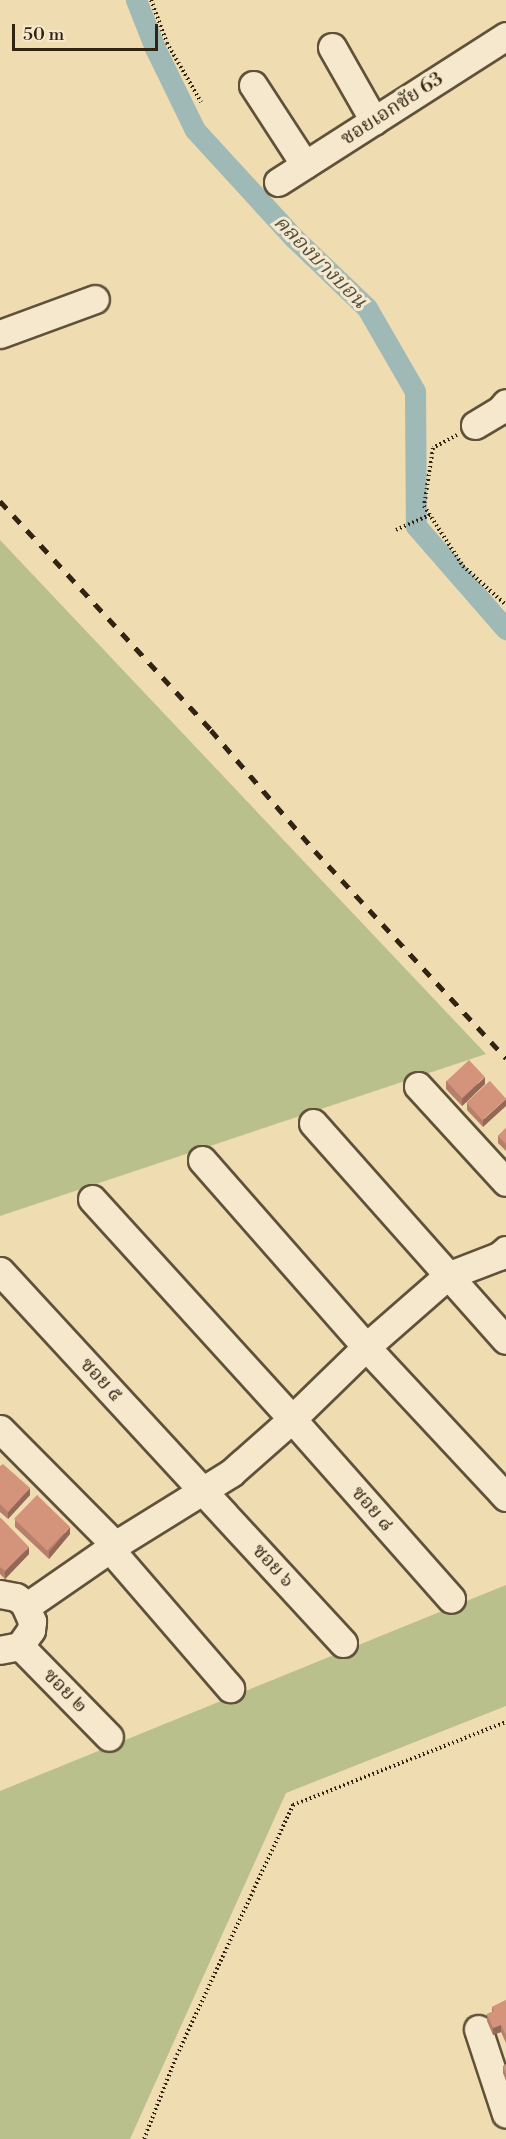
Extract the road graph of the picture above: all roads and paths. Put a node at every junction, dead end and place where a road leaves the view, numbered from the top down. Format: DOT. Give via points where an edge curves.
graph roads {
  1 [pos="151,0"];
  2 [pos="506,36"];
  3 [pos="332,47"];
  4 [pos="253,85"];
  5 [pos="201,102"];
  6 [pos="374,121"];
  7 [pos="305,165"];
  8 [pos="278,183"];
  9 [pos="95,299"];
  10 [pos="0,334"];
  11 [pos="506,403"];
  12 [pos="475,425"];
  13 [pos="430,515"];
  14 [pos="396,530"];
  15 [pos="506,605"];
  16 [pos="418,1086"];
  17 [pos="313,1123"];
  18 [pos="202,1160"];
  19 [pos="506,1182"];
  20 [pos="92,1199"];
  21 [pos="506,1250"];
  22 [pos="0,1271"];
  23 [pos="447,1276"];
  24 [pos="506,1340"];
  25 [pos="366,1347"];
  26 [pos="292,1419"];
  27 [pos="0,1429"];
  28 [pos="202,1490"];
  29 [pos="506,1497"];
  30 [pos="112,1547"];
  31 [pos="0,1594"];
  32 [pos="451,1599"];
  33 [pos="27,1606"];
  34 [pos="343,1643"];
  35 [pos="10,1648"];
  36 [pos="230,1688"];
  37 [pos="506,1722"];
  38 [pos="110,1737"];
  39 [pos="478,2029"];
  40 [pos="506,2115"];
  41 [pos="144,2139"];
  1 -- 5 [label="path" via="167,43"];
  2 -- 6 [label="street, ซอยเอกชัย 63"];
  3 -- 6 [label="street"];
  4 -- 7 [label="street"];
  6 -- 7 [label="street, ซอยเอกชัย 63"];
  7 -- 8 [label="street, ซอยเอกชัย 63"];
  9 -- 10 [label="street"];
  11 -- 12 [label="street"];
  12 -- 13 [label="path" via="433,448 424,506"];
  13 -- 14 [label="path"];
  13 -- 15 [label="path" via="463,566"];
  16 -- 19 [label="street"];
  17 -- 23 [label="street"];
  18 -- 25 [label="street"];
  20 -- 26 [label="street, ซอย ๘"];
  21 -- 23 [label="street" via="500,1256"];
  22 -- 28 [label="street, ซอย ๕"];
  23 -- 24 [label="street"];
  23 -- 25 [label="street"];
  25 -- 26 [label="street"];
  25 -- 29 [label="street"];
  26 -- 28 [label="street" via="231,1473"];
  26 -- 32 [label="street, ซอย ๘"];
  27 -- 30 [label="street"];
  28 -- 30 [label="street"];
  28 -- 34 [label="street, ซอย ๖"];
  30 -- 33 [label="street"];
  30 -- 36 [label="street"];
  31 -- 33 [label="street" via="16,1597"];
  33 -- 35 [label="street" via="31,1630"];
  35 -- 38 [label="street, ซอย ๒"];
  37 -- 41 [label="path" via="293,1805 177,2055"];
  39 -- 40 [label="street"];
}
